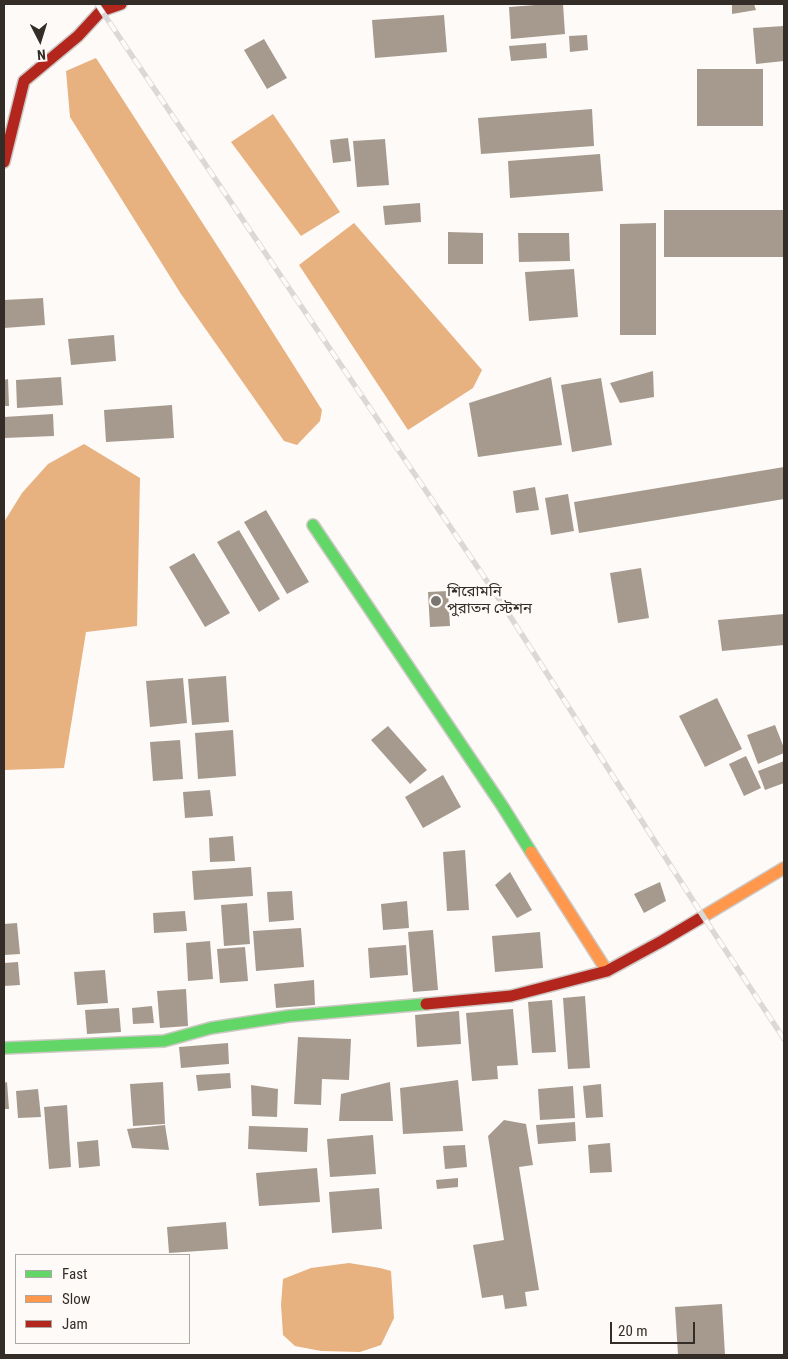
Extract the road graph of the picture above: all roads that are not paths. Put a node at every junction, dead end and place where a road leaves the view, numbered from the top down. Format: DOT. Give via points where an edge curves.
graph roads {
  1 [pos="121,4"];
  2 [pos="4,162"];
  3 [pos="313,525"];
  4 [pos="784,868"];
  5 [pos="607,971"];
  6 [pos="4,1048"];
  1 -- 2 [label="street" via="101,11 78,36 24,81"];
  3 -- 5 [label="street" via="502,807"];
  4 -- 5 [label="street"];
  5 -- 6 [label="street" via="511,996 289,1016 211,1028 164,1040"];
}
